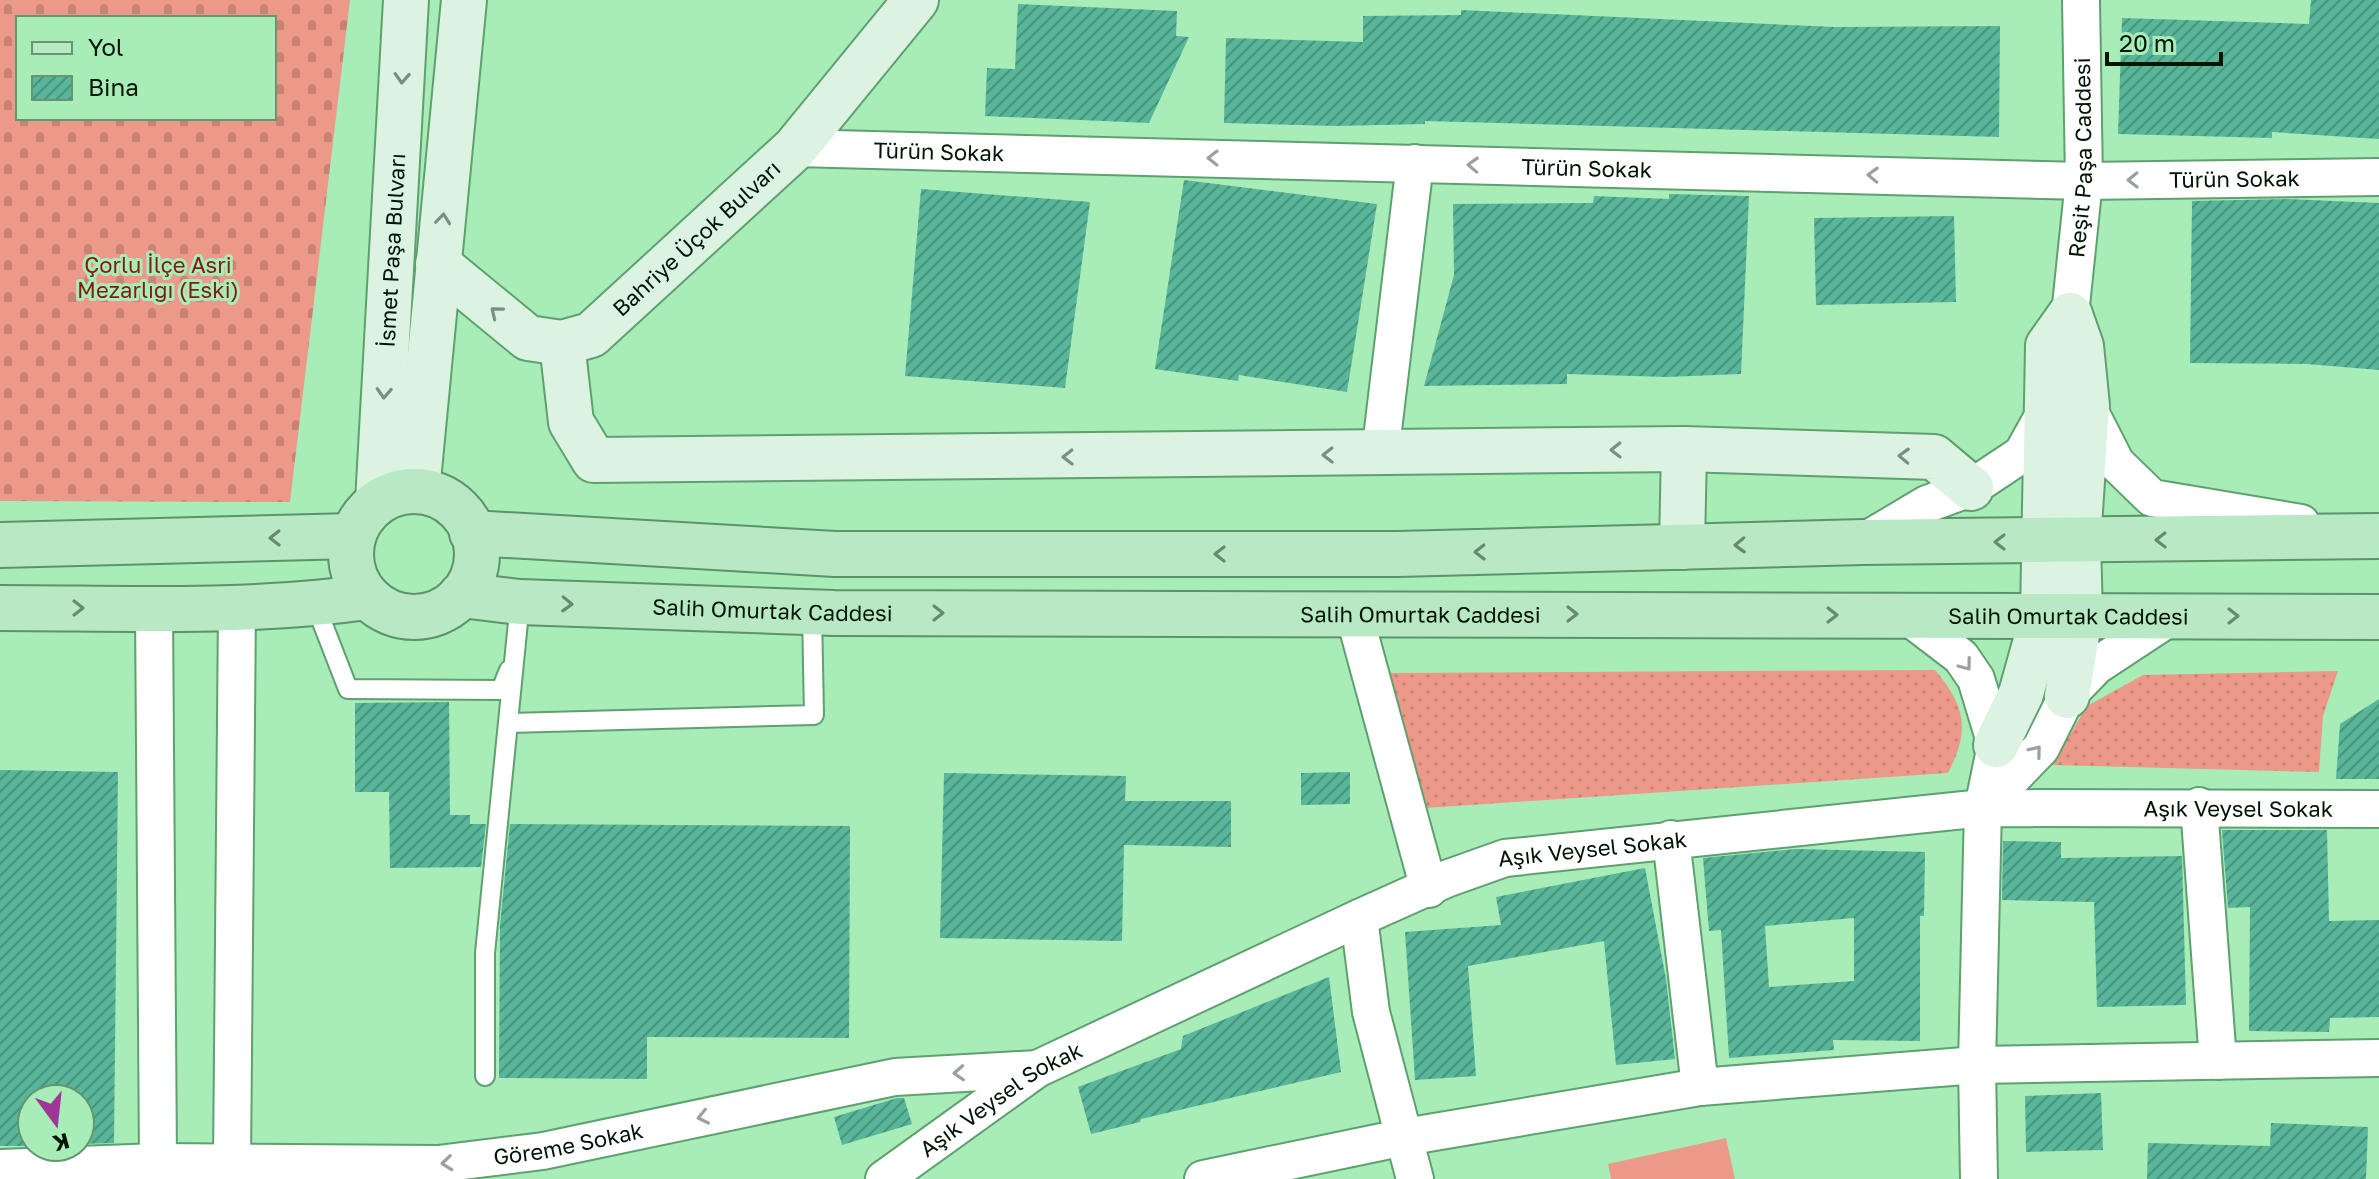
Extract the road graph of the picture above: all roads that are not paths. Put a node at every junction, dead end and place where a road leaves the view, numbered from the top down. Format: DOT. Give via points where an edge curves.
graph roads {
  1 [pos="406,0"];
  2 [pos="464,0"];
  3 [pos="916,0"];
  4 [pos="2081,0"];
  5 [pos="795,148"];
  6 [pos="1415,163"];
  7 [pos="2379,177"];
  8 [pos="2084,181"];
  9 [pos="438,264"];
  10 [pos="2070,315"];
  11 [pos="562,343"];
  12 [pos="2066,408"];
  13 [pos="1684,449"];
  14 [pos="1380,455"];
  15 [pos="1971,488"];
  16 [pos="397,497"];
  17 [pos="472,533"];
  18 [pos="353,536"];
  19 [pos="2378,536"];
  20 [pos="1863,542"];
  21 [pos="2061,542"];
  22 [pos="0,545"];
  23 [pos="1682,547"];
  24 [pos="461,595"];
  25 [pos="367,597"];
  26 [pos="520,602"];
  27 [pos="315,604"];
  28 [pos="0,608"];
  29 [pos="154,608"];
  30 [pos="237,608"];
  31 [pos="812,612"];
  32 [pos="1354,614"];
  33 [pos="1906,615"];
  34 [pos="2062,615"];
  35 [pos="2172,616"];
  36 [pos="2379,617"];
  37 [pos="518,647"];
  38 [pos="2067,696"];
  39 [pos="509,723"];
  40 [pos="1996,745"];
  41 [pos="2199,806"];
  42 [pos="1983,808"];
  43 [pos="2379,809"];
  44 [pos="1671,839"];
  45 [pos="1429,889"];
  46 [pos="1359,918"];
  47 [pos="2379,1058"];
  48 [pos="2218,1061"];
  49 [pos="1977,1065"];
  50 [pos="1037,1069"];
  51 [pos="485,1076"];
  52 [pos="1700,1087"];
  53 [pos="1405,1137"];
  54 [pos="158,1162"];
  55 [pos="232,1163"];
  56 [pos="0,1168"];
  57 [pos="918,1169"];
  58 [pos="377,1172"];
  59 [pos="884,1179"];
  60 [pos="1203,1179"];
  61 [pos="1415,1179"];
  62 [pos="1979,1179"];
  1 -- 16 [label="street, İsmet Paşa Bulvarı, one-way"];
  9 -- 2 [label="street, İsmet Paşa Bulvarı, one-way"];
  3 -- 5 [label="street, Bahriye Üçok Bulvarı"];
  4 -- 8 [label="street, Reşit Paşa Caddesi"];
  6 -- 5 [label="street, Türün Sokak, one-way"];
  5 -- 11 [label="street, Bahriye Üçok Bulvarı" via="591,335"];
  8 -- 6 [label="street, Türün Sokak, one-way"];
  6 -- 14 [label="street"];
  7 -- 8 [label="street, Türün Sokak, one-way"];
  8 -- 10 [label="street, Reşit Paşa Caddesi"];
  11 -- 9 [label="street, one-way" via="528,338"];
  9 -- 16 [label="street, İsmet Paşa Bulvarı"];
  10 -- 12 [label="street" via="2048,346"];
  14 -- 11 [label="street, one-way" via="594,460 571,422"];
  12 -- 15 [label="street" via="2022,454"];
  12 -- 19 [label="street" via="2152,498"];
  12 -- 21 [label="street"];
  13 -- 14 [label="street, one-way"];
  15 -- 13 [label="street, one-way" via="1934,457"];
  13 -- 23 [label="street"];
  15 -- 20 [label="street" via="1927,504"];
  16 -- 17 [label="main road" via="436,495 454,505"];
  16 -- 18 [label="main road" via="362,517"];
  23 -- 17 [label="main road, one-way" via="1397,554 835,554"];
  17 -- 24 [label="main road" via="477,559"];
  18 -- 22 [label="main road, one-way"];
  18 -- 25 [label="main road" via="350,558"];
  19 -- 21 [label="main road, one-way"];
  21 -- 20 [label="main road, one-way"];
  20 -- 23 [label="main road, one-way"];
  21 -- 34 [label="street"];
  24 -- 25 [label="main road" via="446,609 405,617"];
  24 -- 26 [label="main road, Salih Omurtak Caddesi"];
  25 -- 27 [label="main road"];
  26 -- 31 [label="main road, Salih Omurtak Caddesi, one-way"];
  26 -- 37 [label="lane"];
  27 -- 30 [label="main road"];
  27 -- 37 [label="lane" via="348,689 501,690"];
  28 -- 29 [label="main road, one-way"];
  29 -- 30 [label="main road"];
  29 -- 54 [label="street"];
  30 -- 55 [label="street"];
  31 -- 32 [label="main road, Salih Omurtak Caddesi, one-way"];
  31 -- 39 [label="lane" via="814,715"];
  32 -- 33 [label="main road, Salih Omurtak Caddesi, one-way"];
  32 -- 45 [label="street"];
  33 -- 34 [label="main road, Salih Omurtak Caddesi"];
  33 -- 40 [label="street, one-way" via="1961,657 1976,679"];
  34 -- 35 [label="main road, Salih Omurtak Caddesi"];
  34 -- 38 [label="street"];
  34 -- 40 [label="street"];
  35 -- 36 [label="main road, Salih Omurtak Caddesi, one-way"];
  35 -- 38 [label="street" via="2096,666"];
  37 -- 39 [label="lane"];
  42 -- 38 [label="street, one-way" via="2041,748"];
  39 -- 51 [label="lane" via="485,953"];
  40 -- 42 [label="street"];
  41 -- 42 [label="street, Aşık Veysel Sokak"];
  41 -- 43 [label="street, Aşık Veysel Sokak"];
  41 -- 48 [label="street"];
  42 -- 44 [label="street, Aşık Veysel Sokak"];
  42 -- 49 [label="street"];
  44 -- 45 [label="street, Aşık Veysel Sokak" via="1505,858"];
  44 -- 52 [label="street"];
  45 -- 46 [label="street, Aşık Veysel Sokak"];
  46 -- 50 [label="street, Aşık Veysel Sokak"];
  46 -- 53 [label="street" via="1371,1012"];
  47 -- 48 [label="street"];
  48 -- 49 [label="street"];
  49 -- 52 [label="street"];
  49 -- 62 [label="street"];
  50 -- 57 [label="street, Aşık Veysel Sokak"];
  50 -- 58 [label="street, Göreme Sokak, one-way" via="895,1077 543,1151"];
  52 -- 53 [label="street"];
  53 -- 60 [label="street"];
  53 -- 61 [label="street"];
  54 -- 55 [label="street, Göreme Sokak"];
  54 -- 56 [label="street, Göreme Sokak"];
  55 -- 58 [label="street, Göreme Sokak"];
  57 -- 59 [label="street, Aşık Veysel Sokak"];
}
